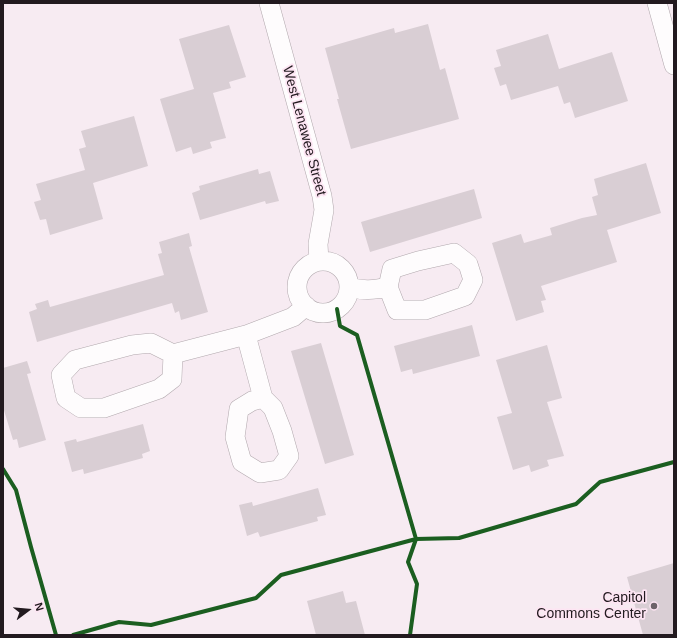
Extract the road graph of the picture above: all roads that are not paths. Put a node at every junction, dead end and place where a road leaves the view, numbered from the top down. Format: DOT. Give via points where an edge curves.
graph roads {
  1 [pos="270,3"];
  2 [pos="657,3"];
  3 [pos="674,65"];
  4 [pos="319,261"];
  5 [pos="349,287"];
  6 [pos="388,287"];
  7 [pos="306,306"];
  8 [pos="246,335"];
  9 [pos="173,354"];
  10 [pos="264,398"];
  1 -- 4 [label="street, West Lenawee Street" via="322,196 324,210 318,244"];
  2 -- 3 [label="street"];
  4 -- 5 [label="street" via="327,261 340,267 345,273"];
  4 -- 7 [label="street" via="304,269 300,275 298,292"];
  5 -- 6 [label="street" via="360,290"];
  5 -- 7 [label="street" via="348,296 337,309 321,313"];
  7 -- 8 [label="street" via="294,317"];
  8 -- 9 [label="street"];
  8 -- 10 [label="street"];
  9 -- 9 [label="street" via="151,343 132,345 75,360 61,374 66,398 81,408 104,408 159,389 172,379"];
}
